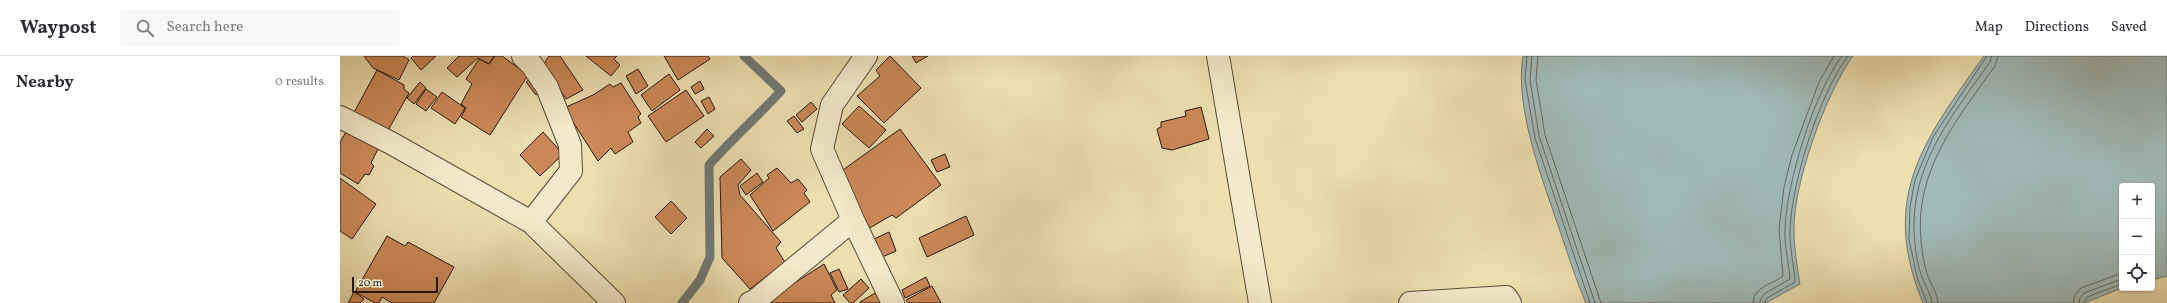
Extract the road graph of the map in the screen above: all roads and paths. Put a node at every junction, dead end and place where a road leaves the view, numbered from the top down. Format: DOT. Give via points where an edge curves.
graph roads {
  1 [pos="866,56"];
  2 [pos="1218,56"];
  3 [pos="531,59"];
  4 [pos="340,117"];
  5 [pos="853,220"];
  6 [pos="531,222"];
  7 [pos="614,303"];
  8 [pos="750,303"];
  9 [pos="893,303"];
  10 [pos="1260,303"];
  11 [pos="1410,303"];
  12 [pos="1510,303"];
  1 -- 5 [label="street" via="832,105 822,149"];
  2 -- 10 [label="street"];
  3 -- 6 [label="street" via="561,119 570,145 571,171"];
  4 -- 6 [label="street"];
  5 -- 8 [label="street"];
  5 -- 9 [label="street"];
  6 -- 7 [label="street"];
  11 -- 12 [label="street" via="1506,297"];
}
